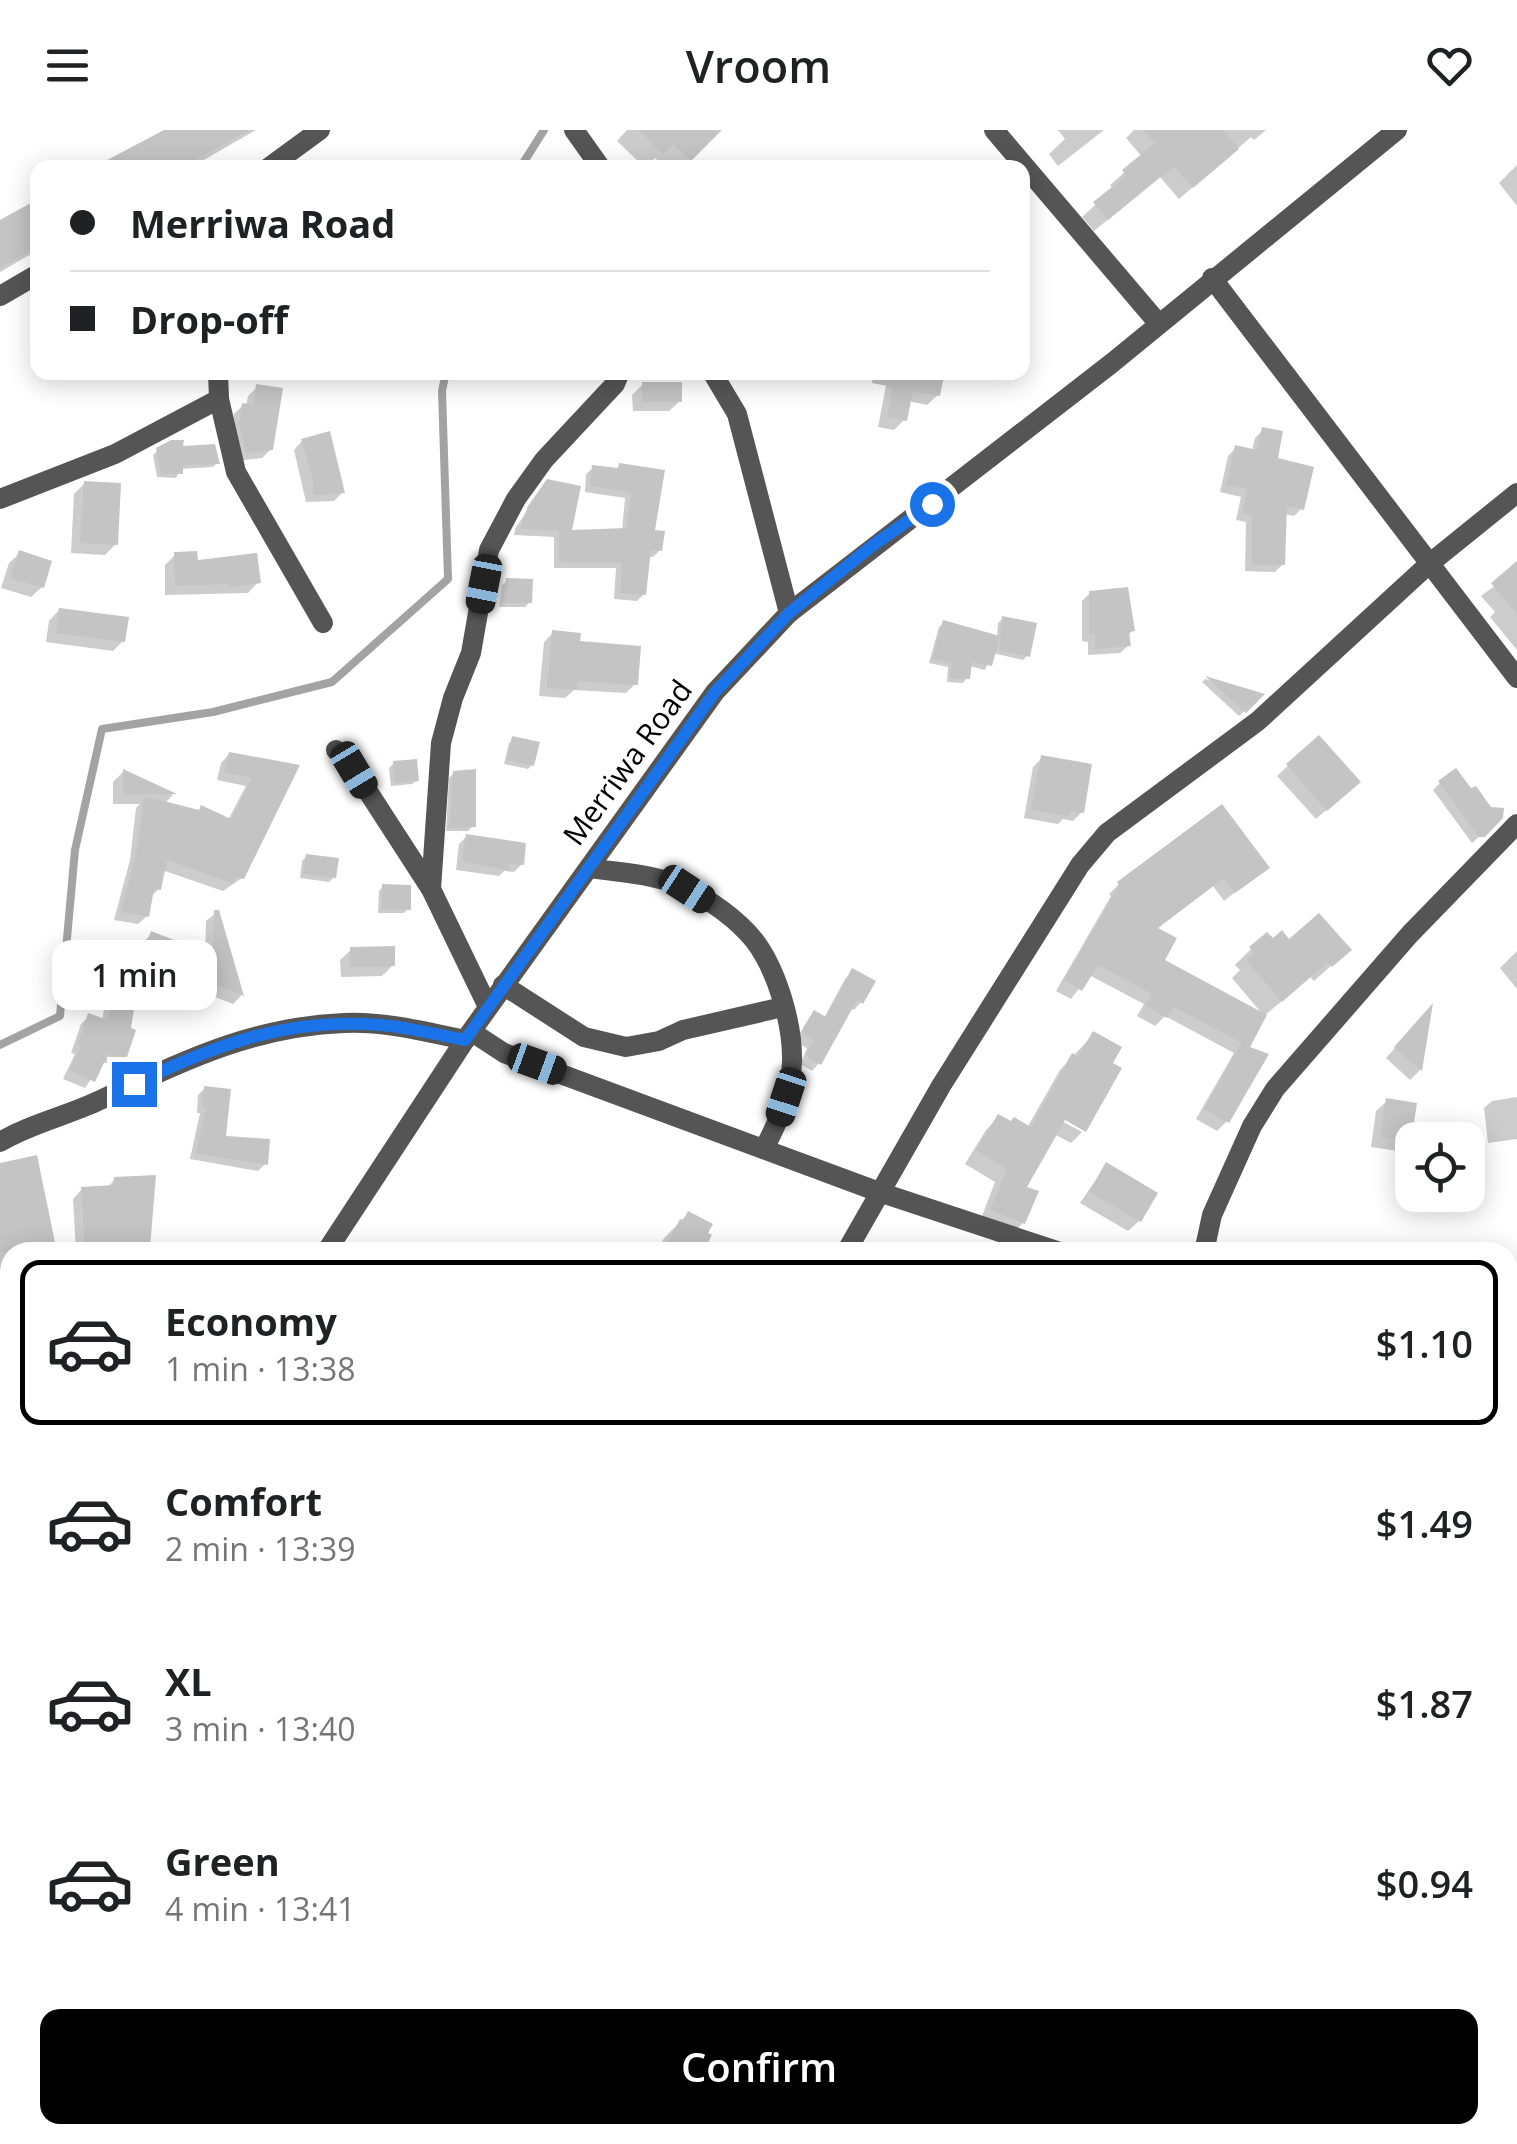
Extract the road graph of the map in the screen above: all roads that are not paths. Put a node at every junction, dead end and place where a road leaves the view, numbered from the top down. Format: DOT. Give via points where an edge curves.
graph roads {
  1 [pos="320,130"];
  2 [pos="994,130"];
  3 [pos="1396,130"];
  4 [pos="576,133"];
  5 [pos="279,160"];
  6 [pos="596,160"];
  7 [pos="1020,160"];
  8 [pos="1030,172"];
  9 [pos="1212,278"];
  10 [pos="30,279"];
  11 [pos="0,296"];
  12 [pos="1159,324"];
  13 [pos="218,380"];
  14 [pos="617,380"];
  15 [pos="717,380"];
  16 [pos="219,399"];
  17 [pos="1517,493"];
  18 [pos="0,499"];
  19 [pos="1429,564"];
  20 [pos="789,613"];
  21 [pos="323,624"];
  22 [pos="1517,678"];
  23 [pos="336,750"];
  24 [pos="1517,824"];
  25 [pos="590,868"];
  26 [pos="431,889"];
  27 [pos="503,985"];
  28 [pos="488,1007"];
  29 [pos="783,1007"];
  30 [pos="468,1036"];
  31 [pos="0,1142"];
  32 [pos="764,1149"];
  33 [pos="879,1192"];
  34 [pos="333,1242"];
  35 [pos="852,1242"];
  36 [pos="1030,1242"];
  37 [pos="1206,1242"];
  1 -- 5 [label="street"];
  2 -- 7 [label="street"];
  3 -- 9 [label="street, Merriwa Road"];
  4 -- 6 [label="street"];
  8 -- 12 [label="street"];
  9 -- 12 [label="street, Merriwa Road"];
  9 -- 19 [label="street"];
  10 -- 11 [label="street"];
  12 -- 20 [label="street, Merriwa Road"];
  13 -- 16 [label="street"];
  14 -- 26 [label="street" via="544,460 489,550 471,653 441,743"];
  15 -- 20 [label="street" via="737,414"];
  16 -- 18 [label="street" via="103,459"];
  16 -- 21 [label="street" via="236,472"];
  17 -- 19 [label="street"];
  19 -- 22 [label="street"];
  19 -- 33 [label="street" via="1258,721 1107,833 1070,880"];
  20 -- 25 [label="street, Merriwa Road" via="715,692"];
  23 -- 26 [label="street"];
  24 -- 37 [label="street" via="1410,934 1275,1090 1252,1126"];
  25 -- 27 [label="street, Merriwa Road"];
  25 -- 29 [label="street" via="666,880 716,908 755,942"];
  26 -- 28 [label="street"];
  27 -- 28 [label="street, Merriwa Road"];
  27 -- 29 [label="street" via="584,1038 626,1047"];
  28 -- 30 [label="street, Merriwa Road"];
  29 -- 32 [label="street" via="792,1064"];
  30 -- 31 [label="street" via="342,1023 276,1029 197,1054"];
  30 -- 32 [label="street"];
  30 -- 34 [label="street, Merriwa Road"];
  32 -- 33 [label="street"];
  33 -- 35 [label="street"];
  33 -- 36 [label="street"];
}
